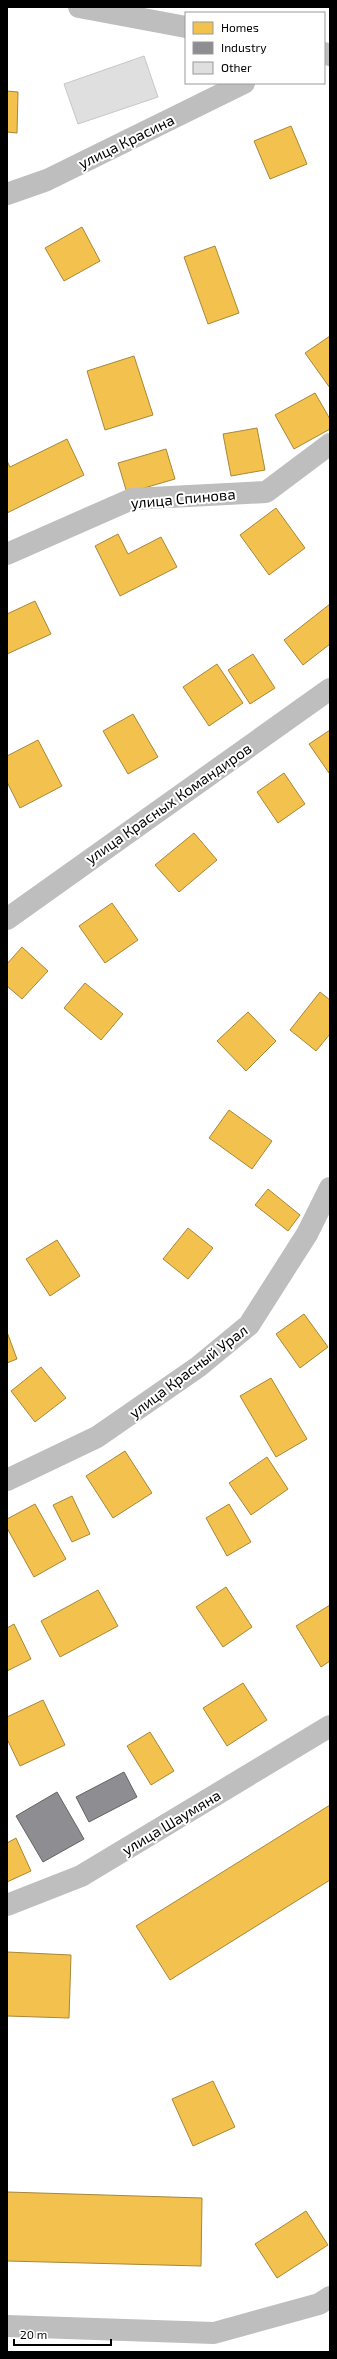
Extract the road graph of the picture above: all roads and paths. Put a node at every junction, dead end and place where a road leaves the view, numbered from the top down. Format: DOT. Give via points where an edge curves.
graph roads {
  1 [pos="79,7"];
  2 [pos="185,27"];
  3 [pos="242,84"];
  4 [pos="7,194"];
  5 [pos="330,444"];
  6 [pos="7,554"];
  7 [pos="330,689"];
  8 [pos="7,919"];
  9 [pos="330,1188"];
  10 [pos="7,1480"];
  11 [pos="330,1726"];
  12 [pos="7,1905"];
  13 [pos="330,2297"];
  14 [pos="7,2326"];
  1 -- 2 [label="main road"];
  3 -- 4 [label="main road, улица Красина" via="46,180"];
  5 -- 6 [label="main road, улица Спинова" via="266,492 132,499"];
  7 -- 8 [label="main road, улица Красных Командиров"];
  9 -- 10 [label="main road, улица Красный Урал" via="306,1234 249,1326 198,1366 97,1437"];
  11 -- 12 [label="main road, улица Шаумяна" via="81,1876"];
  13 -- 14 [label="main road" via="319,2304 214,2333"];
}
